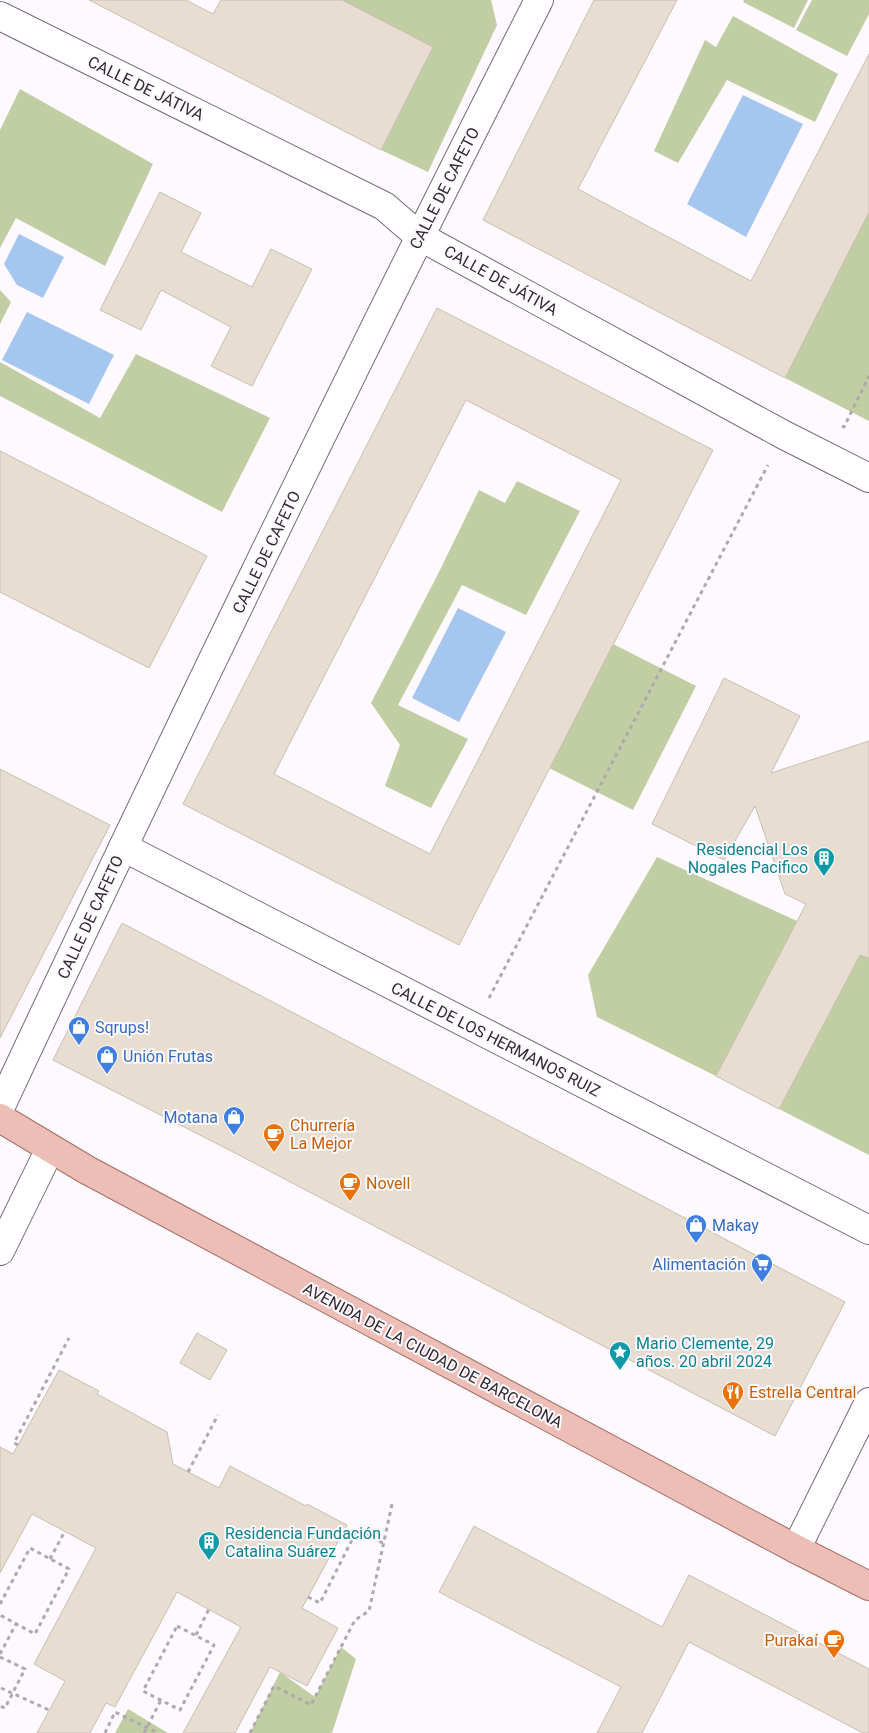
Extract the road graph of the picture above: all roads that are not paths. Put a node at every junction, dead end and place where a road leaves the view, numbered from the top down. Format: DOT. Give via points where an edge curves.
graph roads {
  1 [pos="539,0"];
  2 [pos="0,16"];
  3 [pos="419,236"];
  4 [pos="869,478"];
  5 [pos="123,847"];
  6 [pos="0,1108"];
  7 [pos="0,1118"];
  8 [pos="50,1149"];
  9 [pos="869,1230"];
  10 [pos="0,1251"];
  11 [pos="869,1402"];
  12 [pos="796,1549"];
  13 [pos="869,1586"];
  1 -- 3 [label="street, CALLE DE CAFETO"];
  2 -- 3 [label="street, CALLE DE JÁTIVA" via="384,206"];
  3 -- 4 [label="street, CALLE DE JÁTIVA"];
  3 -- 5 [label="street, CALLE DE CAFETO"];
  5 -- 6 [label="street, CALLE DE CAFETO"];
  5 -- 9 [label="street, CALLE DE LOS HERMANOS RUIZ"];
  7 -- 8 [label="main road, AVENIDA DE LA CIUDAD DE BARCELONA"];
  8 -- 10 [label="street"];
  8 -- 12 [label="main road, AVENIDA DE LA CIUDAD DE BARCELONA"];
  11 -- 12 [label="street"];
  12 -- 13 [label="main road, AVENIDA DE LA CIUDAD DE BARCELONA"];
}
